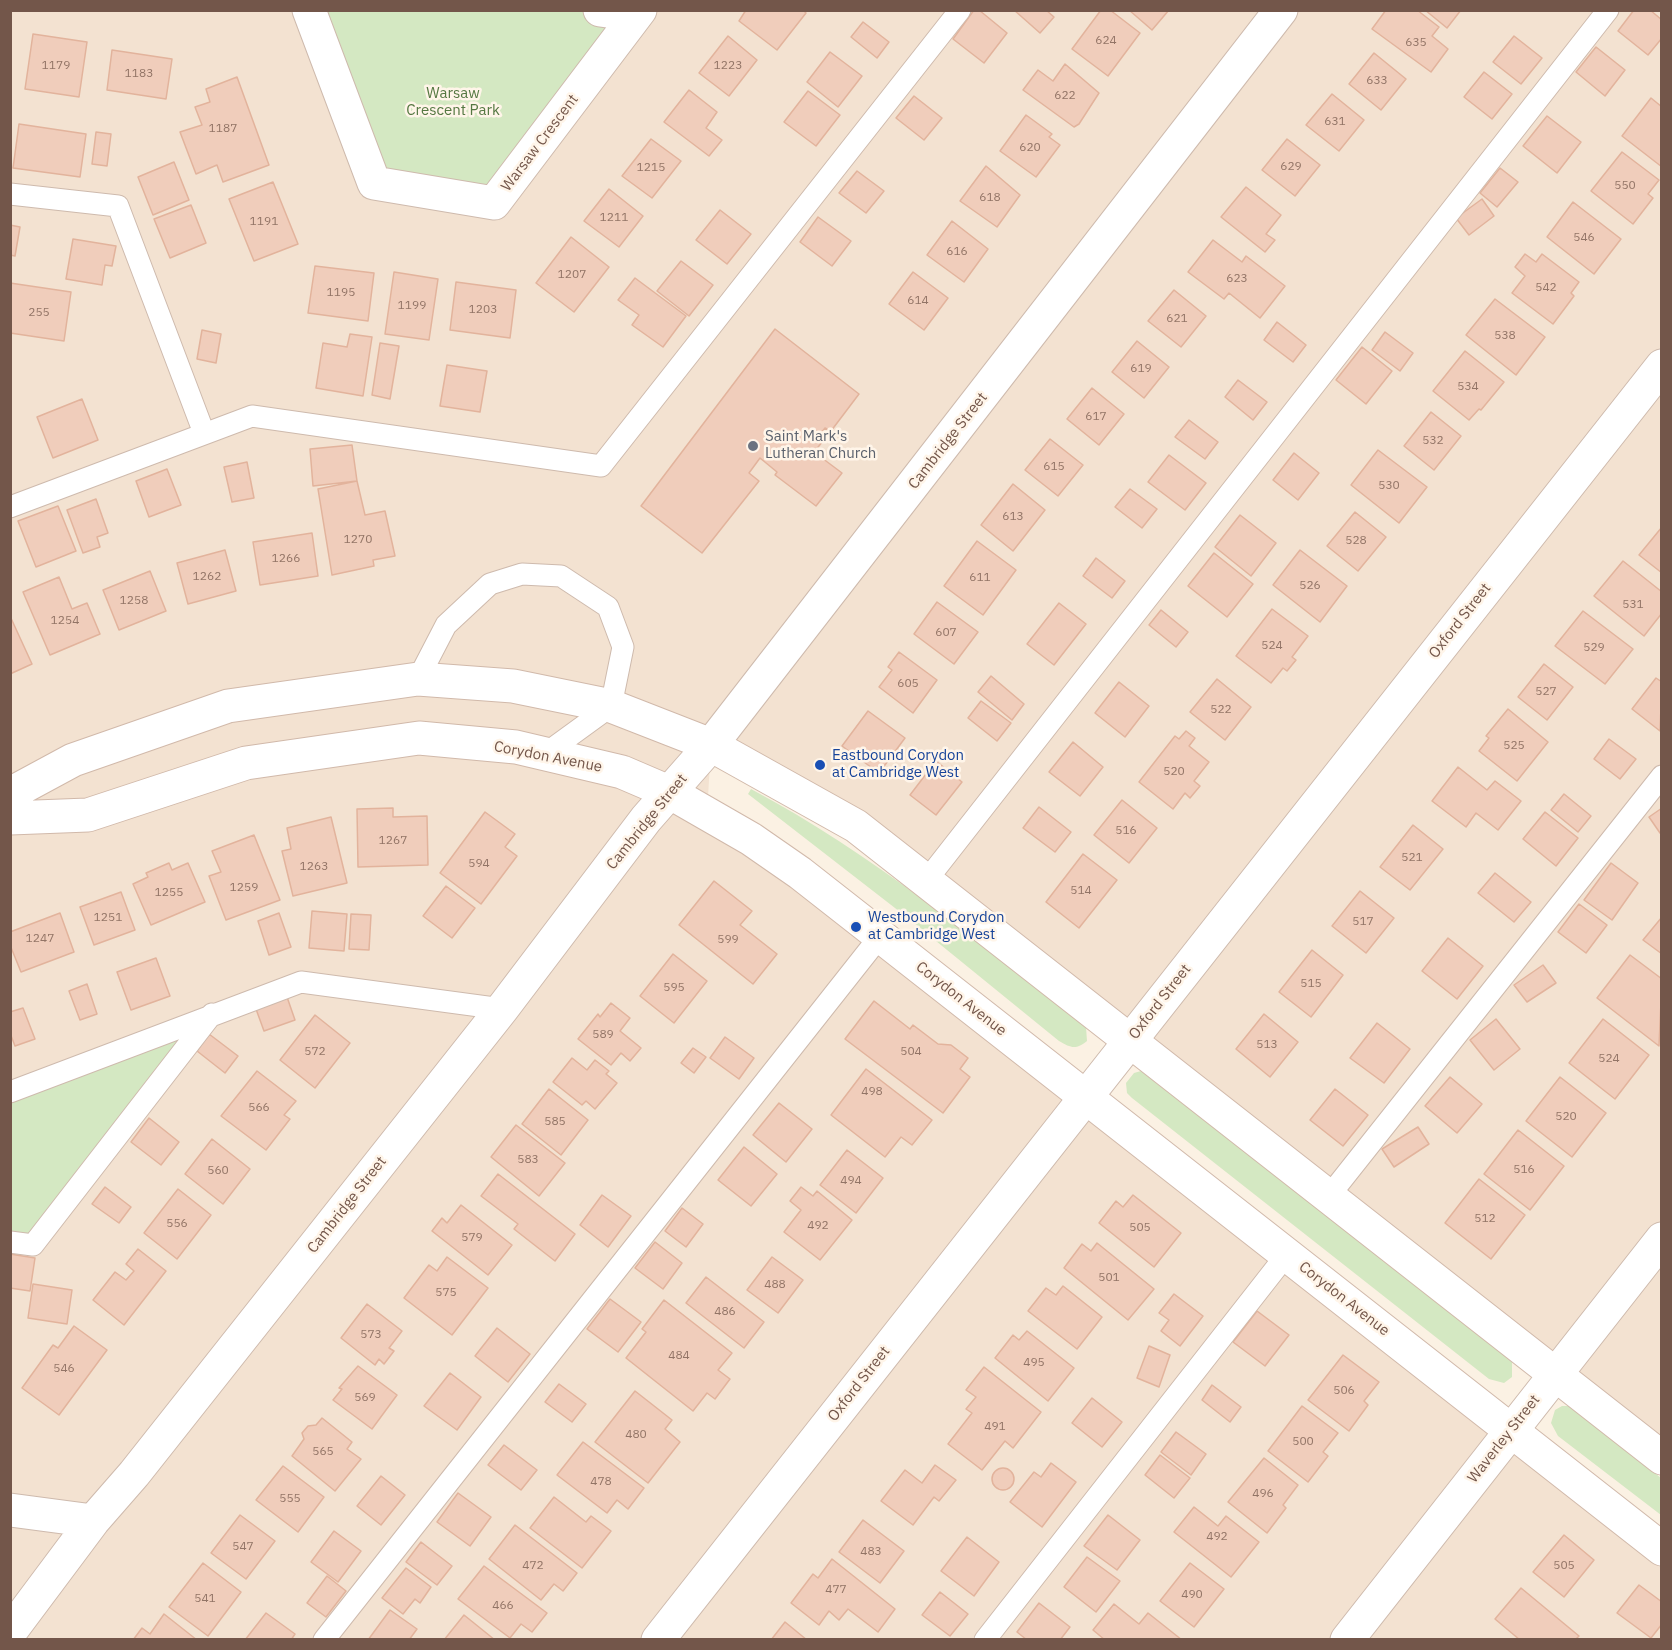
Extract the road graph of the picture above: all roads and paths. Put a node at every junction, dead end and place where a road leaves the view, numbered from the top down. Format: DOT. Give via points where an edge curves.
graph roads {
  1 [pos="309,10"];
  2 [pos="600,10"];
  3 [pos="960,10"];
  4 [pos="1281,10"];
  5 [pos="1608,10"];
  6 [pos="638,13"];
  7 [pos="10,194"];
  8 [pos="1662,366"];
  9 [pos="204,433"];
  10 [pos="10,507"];
  11 [pos="418,679"];
  12 [pos="610,706"];
  13 [pos="711,746"];
  14 [pos="545,754"];
  15 [pos="1662,776"];
  16 [pos="671,793"];
  17 [pos="10,794"];
  18 [pos="10,818"];
  19 [pos="926,881"];
  20 [pos="881,935"];
  21 [pos="502,1010"];
  22 [pos="212,1014"];
  23 [pos="1130,1040"];
  24 [pos="10,1092"];
  25 [pos="1085,1096"];
  26 [pos="1329,1196"];
  27 [pos="1662,1239"];
  28 [pos="10,1242"];
  29 [pos="1287,1254"];
  30 [pos="1555,1375"];
  31 [pos="1511,1431"];
  32 [pos="1662,1458"];
  33 [pos="10,1510"];
  34 [pos="93,1521"];
  35 [pos="1662,1549"];
  36 [pos="10,1632"];
  37 [pos="324,1640"];
  38 [pos="658,1640"];
  39 [pos="985,1640"];
  40 [pos="1347,1640"];
  1 -- 6 [label="street, Warsaw Crescent" via="374,183 494,203"];
  2 -- 6 [label="street"];
  3 -- 9 [label="lane" via="601,466 252,416"];
  4 -- 13 [label="street, Cambridge Street"];
  5 -- 19 [label="lane"];
  7 -- 9 [label="lane" via="118,206"];
  8 -- 23 [label="street, Oxford Street"];
  9 -- 10 [label="lane"];
  11 -- 12 [label="street" via="513,686"];
  11 -- 12 [label="lane" via="446,625 490,584 522,574 561,576 608,607 623,647"];
  11 -- 17 [label="street" via="228,706 73,760"];
  12 -- 13 [label="street"];
  12 -- 14 [label="lane"];
  13 -- 16 [label="street, Cambridge Street"];
  13 -- 19 [label="street" via="856,826"];
  14 -- 16 [label="street, Corydon Avenue" via="622,772"];
  14 -- 18 [label="street, Corydon Avenue" via="516,747 419,738 246,764 88,814"];
  15 -- 26 [label="lane"];
  16 -- 20 [label="street, Corydon Avenue" via="761,846"];
  16 -- 21 [label="street, Cambridge Street" via="646,819"];
  19 -- 23 [label="street"];
  20 -- 25 [label="street, Corydon Avenue"];
  20 -- 37 [label="lane"];
  21 -- 22 [label="lane" via="301,982"];
  21 -- 34 [label="street, Cambridge Street"];
  22 -- 24 [label="lane"];
  22 -- 28 [label="lane" via="33,1245"];
  23 -- 25 [label="street, Oxford Street"];
  23 -- 26 [label="street"];
  25 -- 29 [label="street, Corydon Avenue"];
  25 -- 38 [label="street, Oxford Street"];
  26 -- 30 [label="street"];
  27 -- 30 [label="street, Waverley Street"];
  29 -- 31 [label="street, Corydon Avenue"];
  29 -- 39 [label="lane"];
  30 -- 31 [label="street, Waverley Street"];
  30 -- 32 [label="street"];
  31 -- 35 [label="street, Corydon Avenue"];
  31 -- 40 [label="street, Waverley Street"];
  33 -- 34 [label="street"];
  34 -- 36 [label="street, Cambridge Street"];
}
